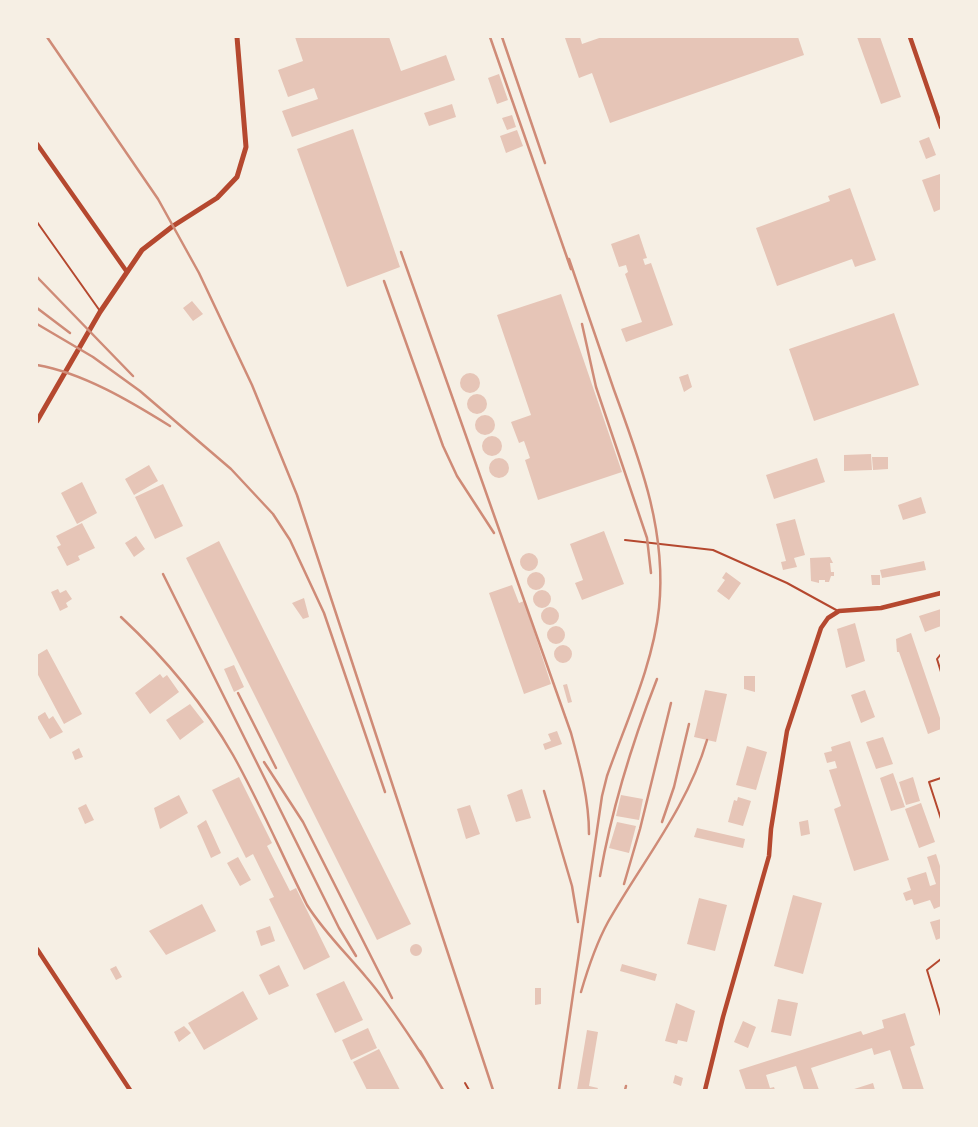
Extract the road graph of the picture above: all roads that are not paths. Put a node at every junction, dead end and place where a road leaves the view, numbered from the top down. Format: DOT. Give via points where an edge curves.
graph roads {
  1 [pos="237,37"];
  2 [pos="910,37"];
  3 [pos="941,127"];
  4 [pos="37,144"];
  5 [pos="37,222"];
  6 [pos="127,272"];
  7 [pos="100,312"];
  8 [pos="37,421"];
  9 [pos="625,540"];
  10 [pos="941,593"];
  11 [pos="839,611"];
  12 [pos="941,654"];
  13 [pos="941,672"];
  14 [pos="941,778"];
  15 [pos="941,818"];
  16 [pos="37,949"];
  17 [pos="941,959"];
  18 [pos="941,1016"];
  19 [pos="465,1083"];
  20 [pos="130,1090"];
  21 [pos="469,1090"];
  22 [pos="705,1090"];
  1 -- 6 [label="street" via="246,147 237,177 217,198 142,250"];
  2 -- 3 [label="street"];
  4 -- 6 [label="street"];
  5 -- 7 [label="lane"];
  6 -- 7 [label="street"];
  7 -- 8 [label="street"];
  9 -- 11 [label="lane" via="713,550"];
  10 -- 11 [label="street" via="881,608"];
  11 -- 22 [label="street" via="821,628 787,730 769,856"];
  12 -- 13 [label="lane" via="937,659"];
  14 -- 15 [label="lane" via="929,782"];
  16 -- 20 [label="street"];
  17 -- 18 [label="lane" via="927,970"];
  19 -- 21 [label="lane"];
}
